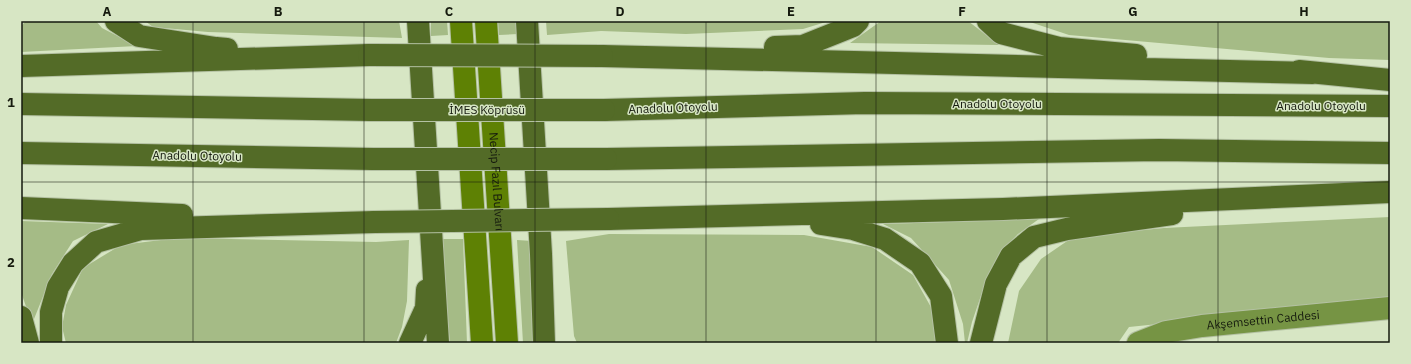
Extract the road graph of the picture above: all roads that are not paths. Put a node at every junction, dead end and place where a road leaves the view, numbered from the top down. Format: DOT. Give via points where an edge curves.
graph roads {
  1 [pos="116,21"];
  2 [pos="418,21"];
  3 [pos="461,21"];
  4 [pos="486,21"];
  5 [pos="527,21"];
  6 [pos="858,21"];
  7 [pos="988,21"];
  8 [pos="368,55"];
  9 [pos="602,56"];
  10 [pos="21,66"];
  11 [pos="1313,73"];
  12 [pos="1390,80"];
  13 [pos="21,104"];
  14 [pos="1390,106"];
  15 [pos="604,110"];
  16 [pos="21,153"];
  17 [pos="1390,153"];
  18 [pos="1390,192"];
  19 [pos="1306,195"];
  20 [pos="21,208"];
  21 [pos="608,219"];
  22 [pos="375,222"];
  23 [pos="432,233"];
  24 [pos="541,254"];
  25 [pos="1390,308"];
  26 [pos="21,317"];
  27 [pos="28,343"];
  28 [pos="51,343"];
  29 [pos="410,343"];
  30 [pos="438,343"];
  31 [pos="482,343"];
  32 [pos="507,343"];
  33 [pos="544,343"];
  34 [pos="559,343"];
  35 [pos="947,343"];
  36 [pos="981,343"];
  37 [pos="1138,343"];
  1 -- 8 [label="highway" via="139,36 216,48"];
  2 -- 23 [label="highway"];
  3 -- 31 [label="main road, Necip Fazıl Bulvarı"];
  4 -- 32 [label="main road, Necip Fazıl Bulvarı"];
  5 -- 24 [label="highway"];
  6 -- 9 [label="highway" via="853,26 803,46"];
  7 -- 11 [label="highway" via="1001,33 1059,48"];
  8 -- 9 [label="highway, bridge"];
  8 -- 10 [label="highway"];
  9 -- 11 [label="highway"];
  11 -- 12 [label="highway"];
  13 -- 15 [label="highway, İMES Köprüsü, bridge" via="371,110"];
  14 -- 15 [label="highway, Anadolu Otoyolu" via="865,103"];
  16 -- 17 [label="highway, Anadolu Otoyolu, bridge" via="373,159 606,159 1159,150"];
  18 -- 19 [label="highway"];
  19 -- 21 [label="highway" via="1003,209"];
  19 -- 36 [label="highway" via="1067,229 1034,237 1011,256 996,284"];
  20 -- 22 [label="highway"];
  21 -- 22 [label="highway, bridge"];
  21 -- 35 [label="highway" via="813,222 853,228 885,239 920,263 940,296"];
  22 -- 28 [label="highway" via="141,230 96,242 73,263 58,287 51,312"];
  23 -- 29 [label="highway" via="426,308"];
  23 -- 30 [label="highway"];
  24 -- 33 [label="highway"];
  24 -- 34 [label="highway"];
  25 -- 37 [label="main road, Akşemsettin Caddesi" via="1202,326 1166,332"];
  26 -- 27 [label="highway"];
}
